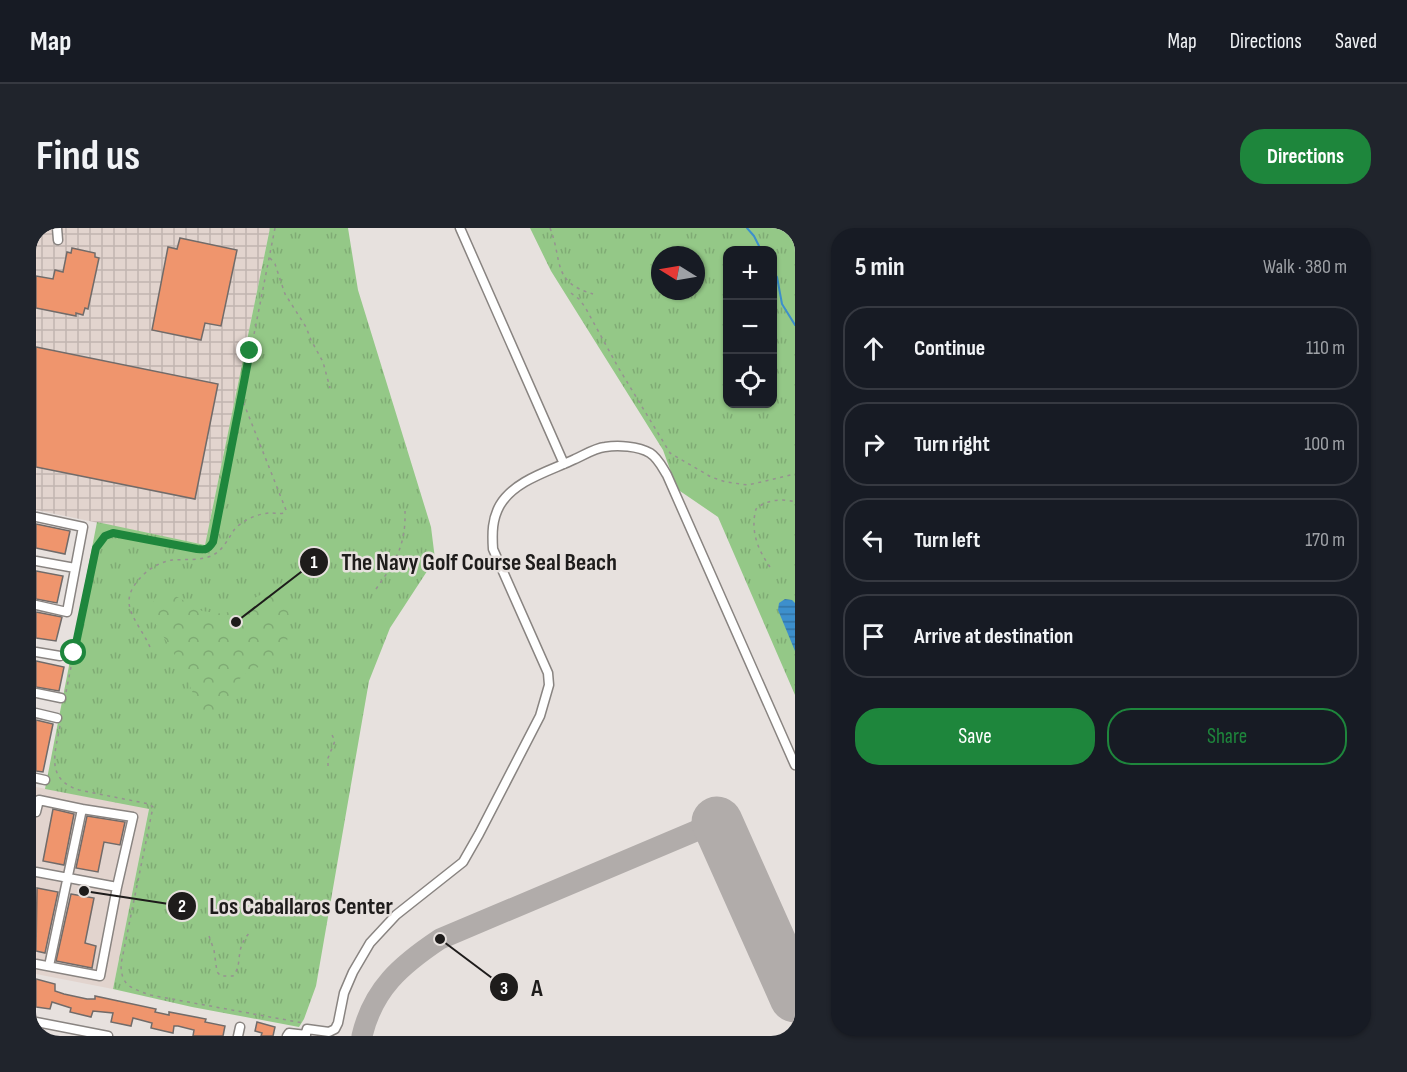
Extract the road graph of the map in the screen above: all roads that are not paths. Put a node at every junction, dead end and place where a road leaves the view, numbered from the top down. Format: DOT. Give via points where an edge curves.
graph roads {
  1 [pos="57,228"];
  2 [pos="460,228"];
  3 [pos="58,240"];
  4 [pos="564,464"];
  5 [pos="36,517"];
  6 [pos="36,561"];
  7 [pos="75,568"];
  8 [pos="36,605"];
  9 [pos="36,652"];
  10 [pos="60,656"];
  11 [pos="36,693"];
  12 [pos="63,698"];
  13 [pos="36,713"];
  14 [pos="59,719"];
  15 [pos="795,765"];
  16 [pos="37,798"];
  17 [pos="82,809"];
  18 [pos="36,812"];
  19 [pos="36,872"];
  20 [pos="67,877"];
  21 [pos="117,887"];
  22 [pos="36,964"];
  23 [pos="49,966"];
  24 [pos="36,1022"];
  25 [pos="58,1026"];
  26 [pos="306,1033"];
  27 [pos="56,1036"];
  28 [pos="108,1036"];
  29 [pos="287,1036"];
  1 -- 3 [label="street"];
  2 -- 4 [label="street"];
  4 -- 15 [label="street" via="603,447 625,446 649,452 657,459"];
  4 -- 26 [label="street" via="514,490 495,515 492,531 492,549 548,673 549,685 540,716 463,862 396,915 370,943 352,972 335,1029"];
  5 -- 7 [label="street" via="83,527"];
  6 -- 7 [label="street"];
  7 -- 8 [label="street" via="67,612"];
  9 -- 10 [label="street"];
  11 -- 12 [label="street"];
  13 -- 14 [label="street"];
  16 -- 17 [label="street"];
  16 -- 18 [label="street"];
  17 -- 20 [label="street"];
  17 -- 21 [label="street" via="133,818"];
  19 -- 20 [label="street"];
  20 -- 21 [label="street"];
  20 -- 23 [label="street"];
  21 -- 23 [label="street" via="100,976"];
  22 -- 23 [label="street"];
  24 -- 25 [label="street"];
  25 -- 27 [label="street"];
  25 -- 28 [label="street"];
  26 -- 29 [label="street"];
}
